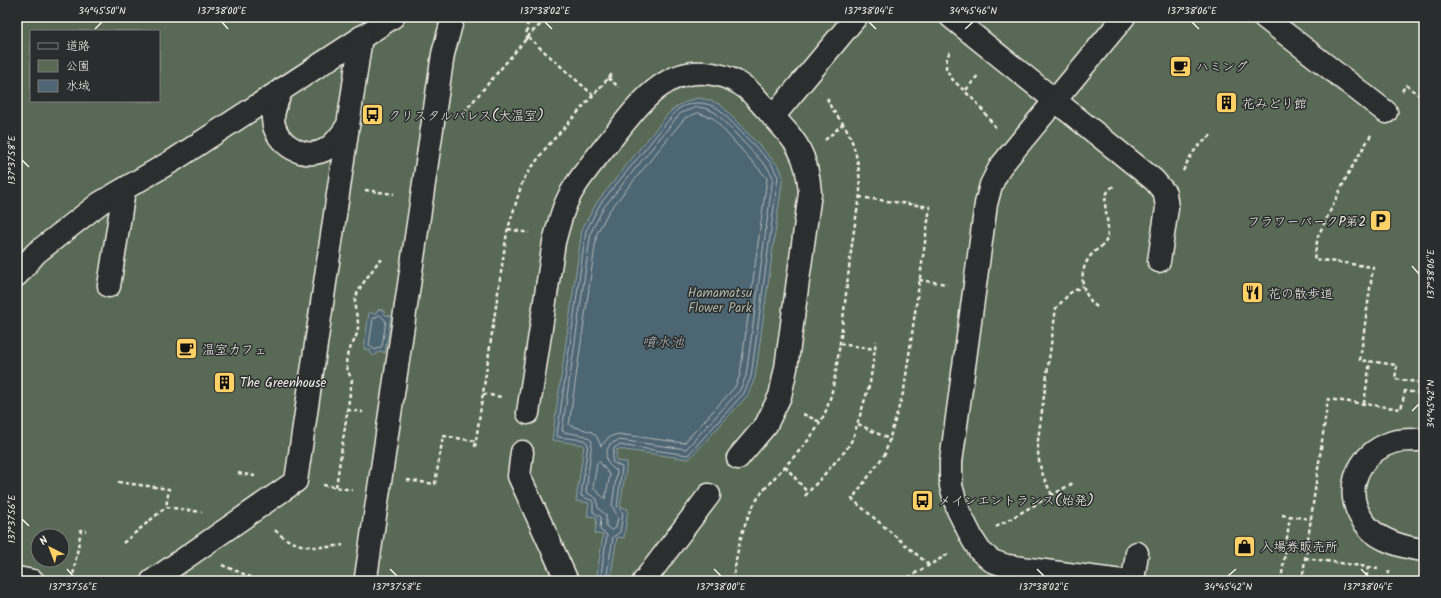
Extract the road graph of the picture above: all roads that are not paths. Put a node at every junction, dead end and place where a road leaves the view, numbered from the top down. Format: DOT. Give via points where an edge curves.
graph roads {
  1 [pos="393,17"];
  2 [pos="453,17"];
  3 [pos="856,17"];
  4 [pos="1124,17"];
  5 [pos="1264,17"];
  6 [pos="959,23"];
  7 [pos="361,37"];
  8 [pos="282,89"];
  9 [pos="1054,100"];
  10 [pos="1386,112"];
  11 [pos="773,117"];
  12 [pos="348,125"];
  13 [pos="124,190"];
  14 [pos="1159,261"];
  15 [pos="17,275"];
  16 [pos="109,286"];
  17 [pos="528,413"];
  18 [pos="1424,440"];
  19 [pos="522,452"];
  20 [pos="738,458"];
  21 [pos="709,495"];
  22 [pos="1424,550"];
  23 [pos="1137,553"];
  24 [pos="17,578"];
  25 [pos="32,581"];
  26 [pos="152,581"];
  27 [pos="367,581"];
  28 [pos="566,581"];
  29 [pos="644,581"];
  30 [pos="1122,581"];
  31 [pos="1133,581"];
  1 -- 7 [label="lane"];
  2 -- 27 [label="lane" via="443,54"];
  3 -- 11 [label="lane"];
  4 -- 9 [label="lane"];
  5 -- 10 [label="lane"];
  6 -- 9 [label="lane"];
  7 -- 8 [label="lane"];
  7 -- 12 [label="lane"];
  8 -- 12 [label="lane" via="275,105 273,120 277,133 286,145 298,151 313,153 327,149 338,140"];
  8 -- 13 [label="lane"];
  9 -- 14 [label="lane" via="1160,187 1167,208"];
  9 -- 30 [label="lane" via="1000,167 991,185 986,204 951,462 951,486 958,510 973,540 980,551 992,561 1006,566"];
  11 -- 17 [label="lane" via="746,88 726,77 704,72 680,75 660,85 643,100 573,189 561,215 554,242"];
  11 -- 20 [label="lane" via="801,151 808,171 810,193 780,396 766,425"];
  12 -- 26 [label="lane" via="296,481"];
  13 -- 15 [label="lane" via="100,203 36,253"];
  13 -- 16 [label="lane"];
  18 -- 22 [label="lane" via="1395,441 1380,447 1368,456 1359,469 1354,484 1354,500 1359,515 1368,528 1381,537"];
  19 -- 28 [label="lane" via="519,476"];
  21 -- 29 [label="lane"];
  23 -- 31 [label="lane"];
  24 -- 25 [label="lane"];
}
